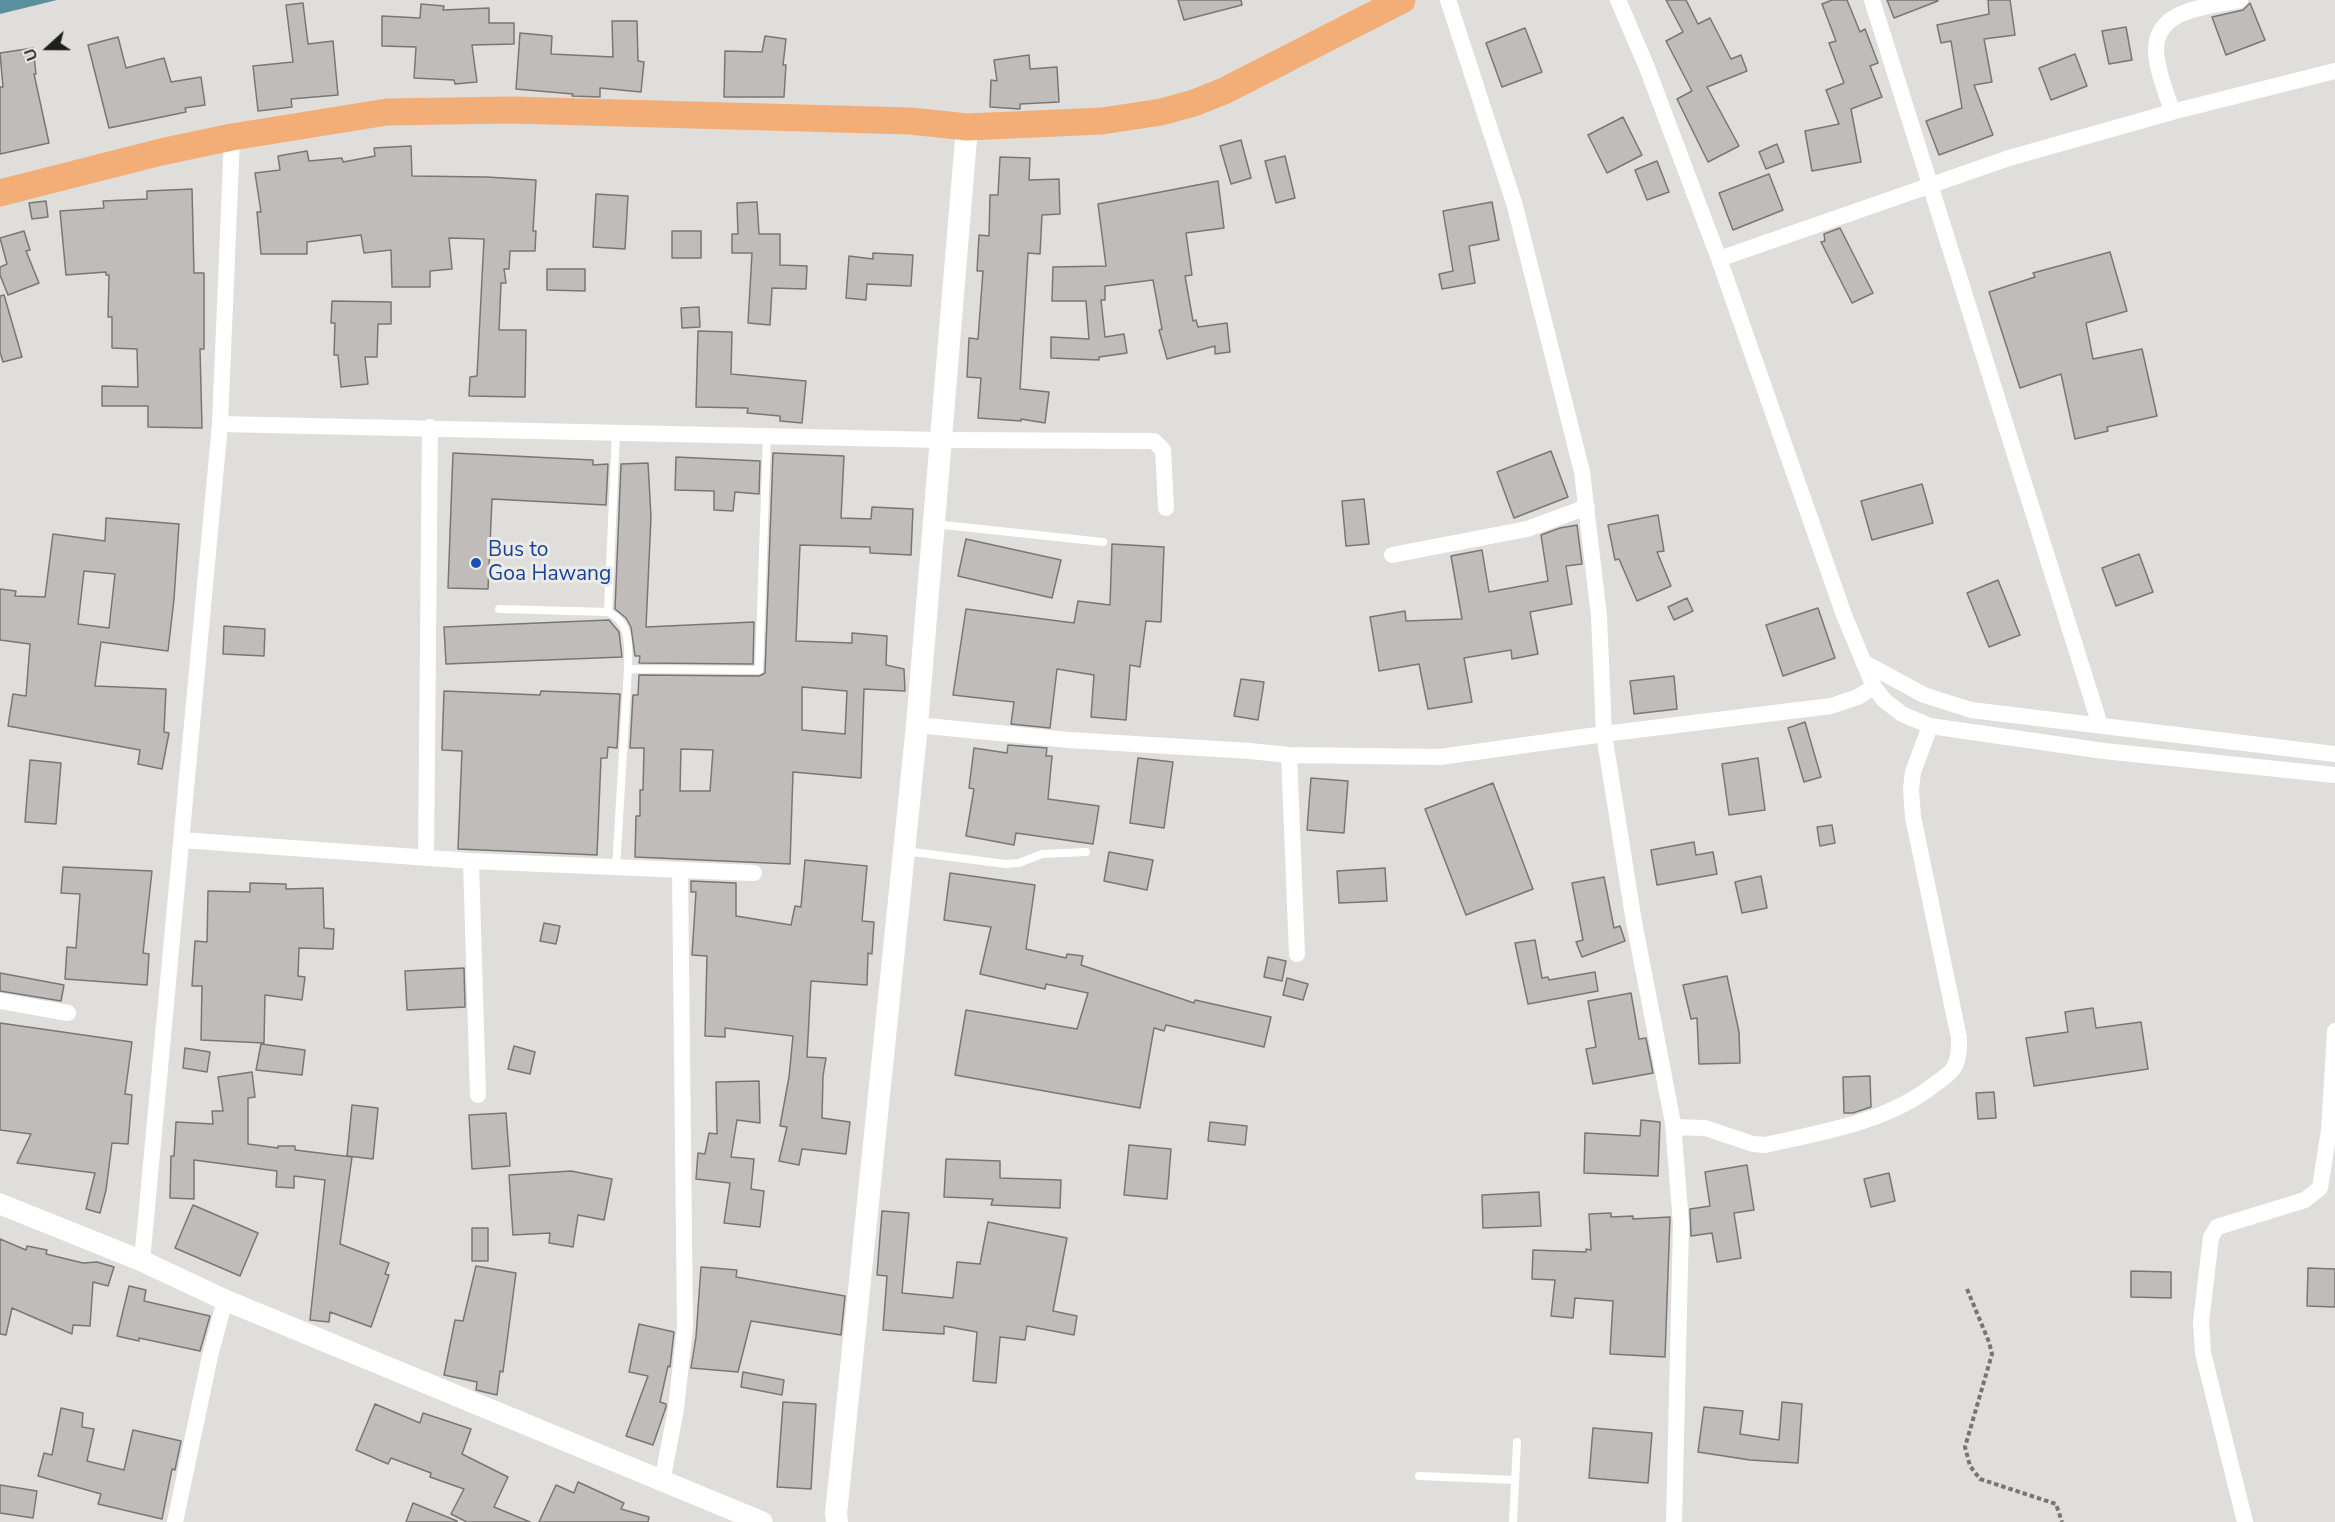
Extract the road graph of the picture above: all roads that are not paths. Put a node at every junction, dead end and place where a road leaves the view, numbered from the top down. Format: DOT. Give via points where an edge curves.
graph roads {
  1 [pos="1402,0"];
  2 [pos="1448,0"];
  3 [pos="1618,0"];
  4 [pos="1872,0"];
  5 [pos="2240,0"];
  6 [pos="2335,71"];
  7 [pos="2172,112"];
  8 [pos="968,127"];
  9 [pos="232,137"];
  10 [pos="1930,186"];
  11 [pos="0,193"];
  12 [pos="1719,259"];
  13 [pos="220,424"];
  14 [pos="430,427"];
  15 [pos="616,432"];
  16 [pos="767,436"];
  17 [pos="940,440"];
  18 [pos="1587,507"];
  19 [pos="1166,508"];
  20 [pos="933,524"];
  21 [pos="1103,542"];
  22 [pos="1392,555"];
  23 [pos="499,609"];
  24 [pos="608,612"];
  25 [pos="1863,662"];
  26 [pos="628,669"];
  27 [pos="1874,687"];
  28 [pos="917,725"];
  29 [pos="2100,725"];
  30 [pos="1930,726"];
  31 [pos="1604,734"];
  32 [pos="2335,754"];
  33 [pos="1289,755"];
  34 [pos="2335,775"];
  35 [pos="182,840"];
  36 [pos="904,851"];
  37 [pos="1086,852"];
  38 [pos="426,858"];
  39 [pos="471,861"];
  40 [pos="616,869"];
  41 [pos="680,872"];
  42 [pos="754,873"];
  43 [pos="1297,954"];
  44 [pos="0,1001"];
  45 [pos="68,1013"];
  46 [pos="2335,1031"];
  47 [pos="478,1095"];
  48 [pos="1673,1127"];
  49 [pos="0,1204"];
  50 [pos="142,1261"];
  51 [pos="225,1300"];
  52 [pos="1517,1442"];
  53 [pos="1419,1476"];
  54 [pos="1515,1480"];
  55 [pos="662,1482"];
  56 [pos="835,1519"];
  57 [pos="175,1522"];
  58 [pos="762,1522"];
  59 [pos="1513,1522"];
  60 [pos="1674,1522"];
  61 [pos="2245,1522"];
  1 -- 8 [label="highway" via="1194,103 1123,119"];
  2 -- 18 [label="street" via="1518,216 1582,472"];
  3 -- 12 [label="street"];
  4 -- 10 [label="street"];
  5 -- 7 [label="street" via="2178,15 2162,28 2157,59"];
  6 -- 7 [label="street"];
  7 -- 10 [label="street" via="2009,158"];
  8 -- 9 [label="highway" via="887,121 424,110"];
  8 -- 17 [label="main road"];
  9 -- 11 [label="highway"];
  9 -- 13 [label="street"];
  10 -- 12 [label="street"];
  10 -- 29 [label="street"];
  12 -- 25 [label="street"];
  13 -- 14 [label="street"];
  13 -- 35 [label="street"];
  14 -- 15 [label="street"];
  14 -- 38 [label="street"];
  15 -- 16 [label="street"];
  15 -- 24 [label="lane"];
  16 -- 17 [label="street"];
  16 -- 26 [label="lane" via="759,670"];
  17 -- 19 [label="street" via="1154,441 1163,450"];
  17 -- 20 [label="main road"];
  18 -- 22 [label="street" via="1527,530"];
  18 -- 31 [label="street" via="1599,616"];
  20 -- 21 [label="lane"];
  20 -- 28 [label="main road"];
  23 -- 24 [label="lane"];
  24 -- 26 [label="lane" via="619,618 625,628"];
  25 -- 27 [label="street"];
  25 -- 29 [label="street" via="1924,695 1971,710"];
  26 -- 40 [label="lane"];
  27 -- 30 [label="street" via="1902,714"];
  27 -- 31 [label="street" via="1831,706"];
  28 -- 33 [label="street" via="1069,741"];
  28 -- 36 [label="main road"];
  29 -- 32 [label="street"];
  30 -- 34 [label="street" via="2104,751"];
  30 -- 48 [label="street" via="1911,789 1913,817 1958,1028 1958,1056 1953,1069 1900,1107 1878,1116 1766,1145 1705,1128"];
  31 -- 33 [label="street" via="1440,757"];
  31 -- 48 [label="street"];
  33 -- 43 [label="street"];
  35 -- 38 [label="street"];
  35 -- 50 [label="street"];
  36 -- 37 [label="lane" via="1006,864 1042,855"];
  36 -- 56 [label="main road"];
  38 -- 39 [label="street"];
  39 -- 40 [label="street"];
  39 -- 47 [label="street"];
  40 -- 41 [label="street"];
  41 -- 42 [label="street"];
  41 -- 55 [label="street" via="685,1327 676,1409"];
  44 -- 45 [label="street"];
  46 -- 61 [label="street" via="2320,1188 2305,1200 2217,1227 2211,1237 2200,1322 2203,1353"];
  48 -- 60 [label="street" via="1681,1224"];
  49 -- 50 [label="street"];
  50 -- 51 [label="street"];
  51 -- 55 [label="street"];
  51 -- 57 [label="street"];
  52 -- 54 [label="lane"];
  53 -- 54 [label="lane"];
  54 -- 59 [label="lane"];
  55 -- 58 [label="street"];
}
